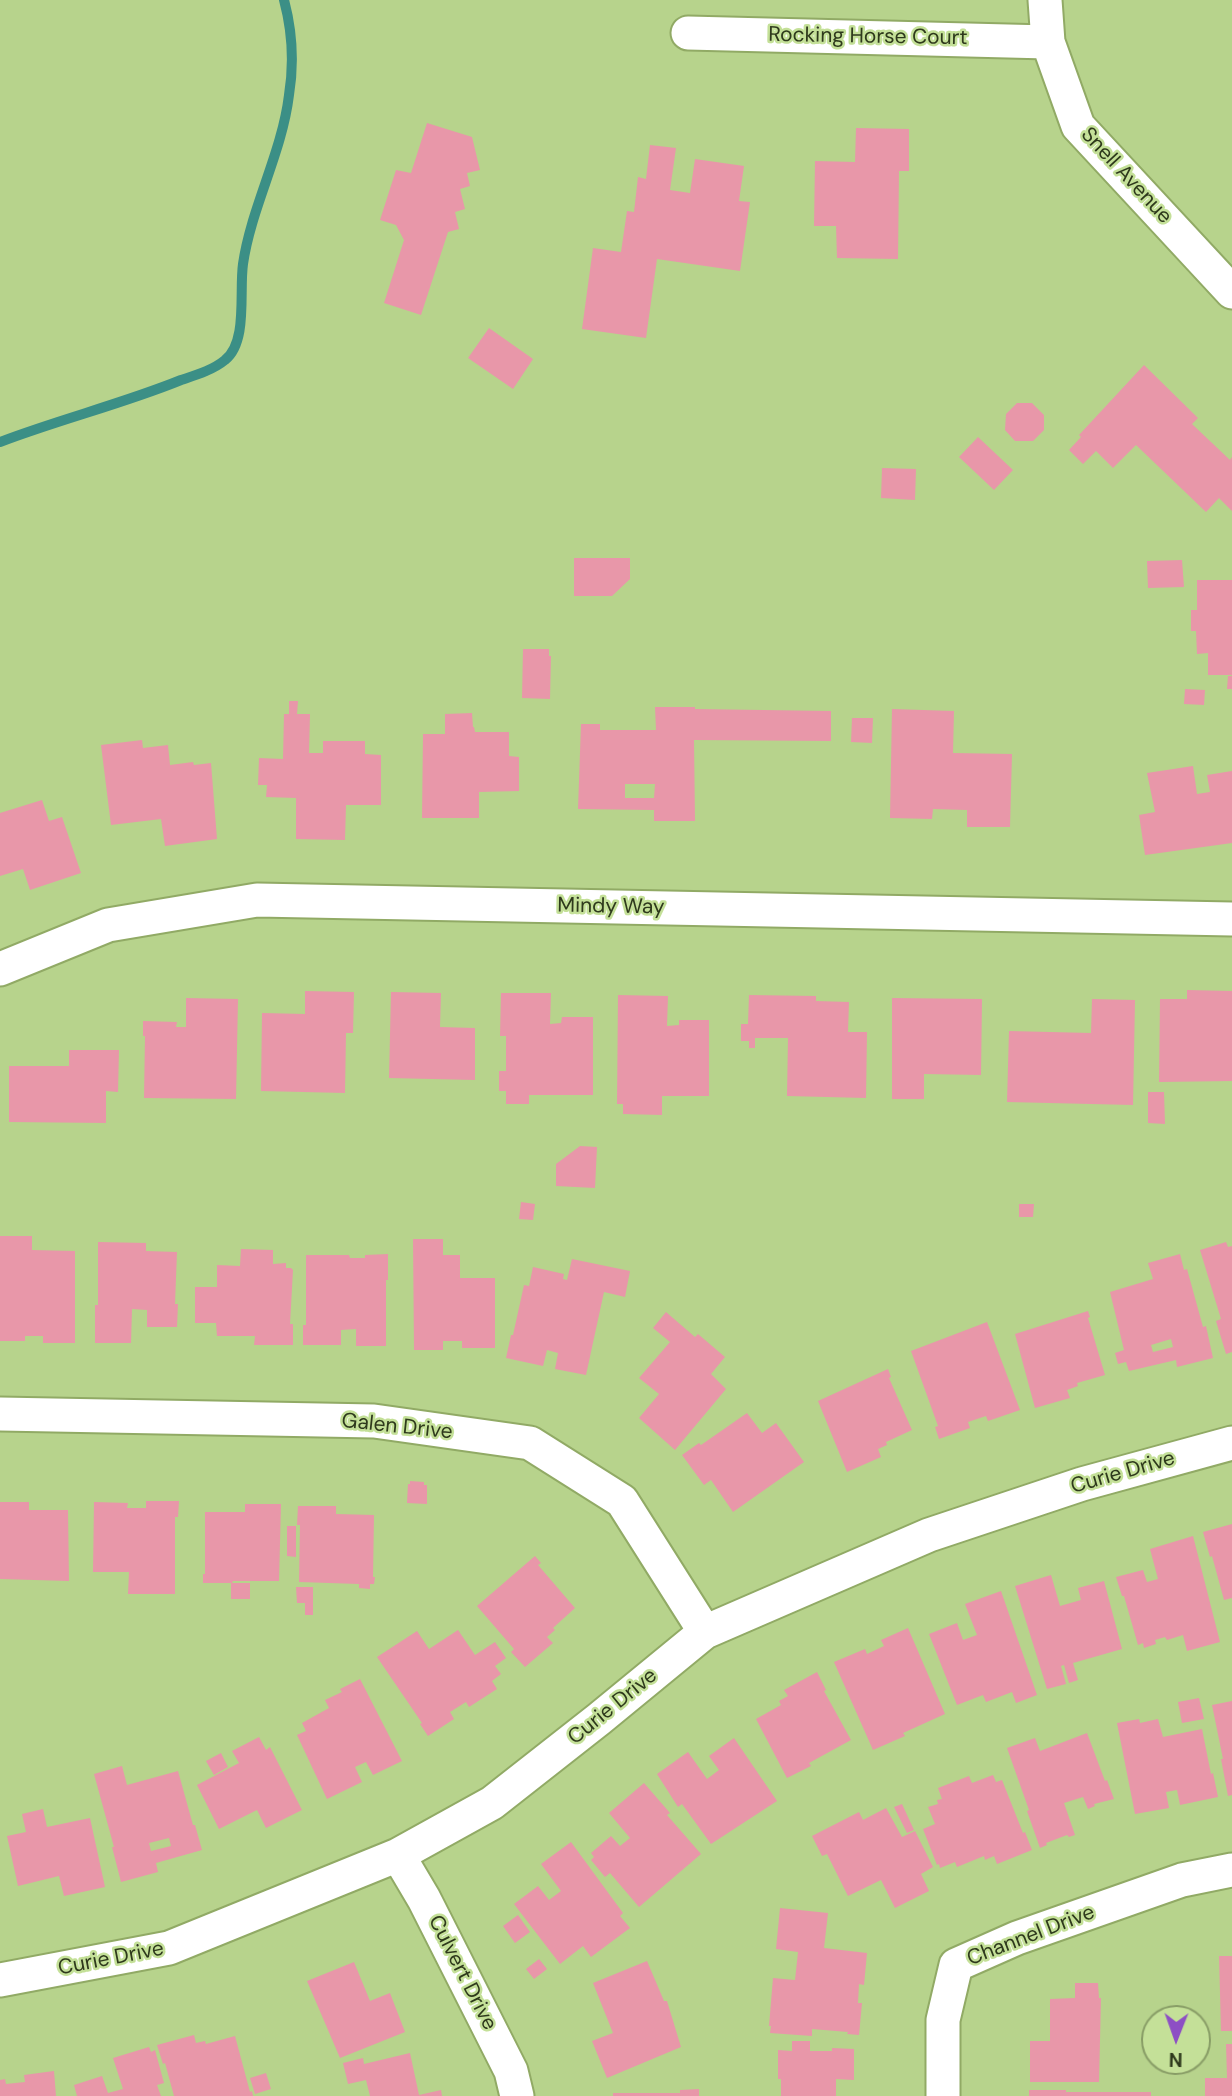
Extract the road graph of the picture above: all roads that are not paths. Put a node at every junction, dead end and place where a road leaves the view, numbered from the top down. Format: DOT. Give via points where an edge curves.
graph roads {
  1 [pos="1045,0"];
  2 [pos="688,33"];
  3 [pos="1048,42"];
  4 [pos="1232,292"];
  5 [pos="1232,919"];
  6 [pos="0,969"];
  7 [pos="0,1414"];
  8 [pos="1232,1443"];
  9 [pos="705,1632"];
  10 [pos="398,1855"];
  11 [pos="1232,1870"];
  12 [pos="0,1980"];
  13 [pos="517,2096"];
  14 [pos="943,2096"];
  1 -- 3 [label="street, Snell Avenue"];
  2 -- 3 [label="street, Rocking Horse Court"];
  3 -- 4 [label="street, Snell Avenue" via="1078,126"];
  5 -- 6 [label="street, Mindy Way" via="257,900 108,925"];
  7 -- 9 [label="street, Galen Drive" via="374,1421 530,1443 622,1501"];
  8 -- 9 [label="street, Curie Drive" via="1082,1484 929,1535"];
  9 -- 10 [label="street, Curie Drive" via="492,1803"];
  10 -- 12 [label="street, Curie Drive" via="169,1948"];
  10 -- 13 [label="street, Culvert Drive" via="511,2071"];
  11 -- 14 [label="street, Channel Drive" via="1182,1880 1017,1938 956,1965 943,2020"];
}
